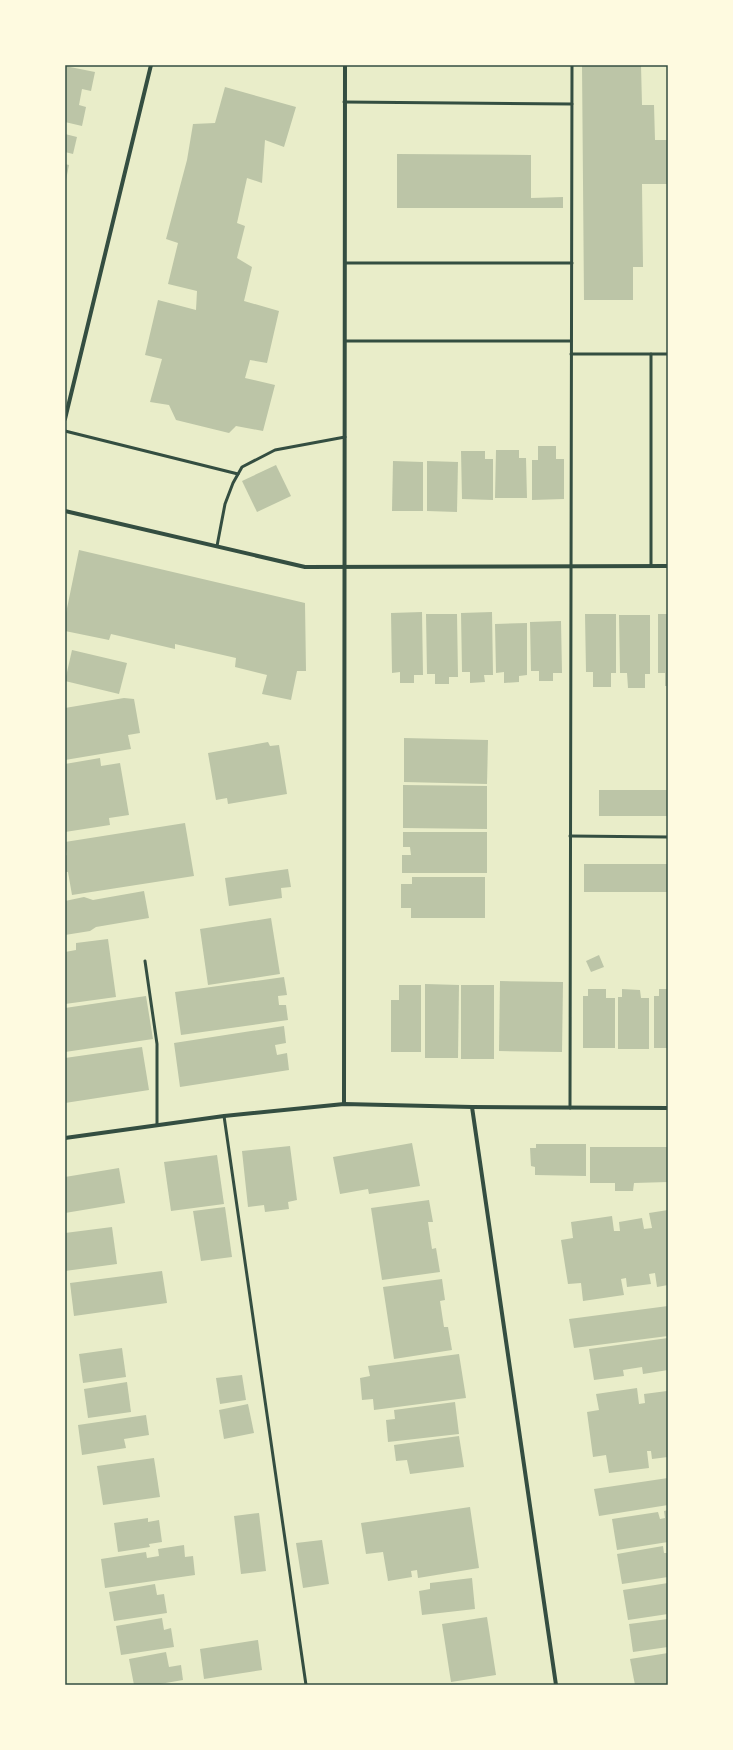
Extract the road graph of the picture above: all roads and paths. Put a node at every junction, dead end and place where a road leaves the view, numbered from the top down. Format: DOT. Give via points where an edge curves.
graph roads {
  1 [pos="151,65"];
  2 [pos="345,65"];
  3 [pos="572,65"];
  4 [pos="344,102"];
  5 [pos="572,104"];
  6 [pos="346,263"];
  7 [pos="572,263"];
  8 [pos="346,341"];
  9 [pos="571,341"];
  10 [pos="571,354"];
  11 [pos="651,354"];
  12 [pos="668,354"];
  13 [pos="65,419"];
  14 [pos="65,431"];
  15 [pos="345,437"];
  16 [pos="238,474"];
  17 [pos="65,511"];
  18 [pos="217,546"];
  19 [pos="571,566"];
  20 [pos="651,566"];
  21 [pos="668,566"];
  22 [pos="345,567"];
  23 [pos="570,836"];
  24 [pos="668,837"];
  25 [pos="145,961"];
  26 [pos="344,1104"];
  27 [pos="472,1107"];
  28 [pos="570,1108"];
  29 [pos="668,1108"];
  30 [pos="224,1116"];
  31 [pos="157,1125"];
  32 [pos="65,1138"];
  33 [pos="306,1685"];
  34 [pos="556,1685"];
  1 -- 13 [label="street"];
  2 -- 4 [label="street"];
  3 -- 5 [label="lane"];
  4 -- 5 [label="lane"];
  4 -- 6 [label="street"];
  5 -- 7 [label="lane"];
  6 -- 7 [label="lane"];
  6 -- 8 [label="street"];
  7 -- 9 [label="lane"];
  8 -- 9 [label="lane"];
  8 -- 15 [label="street"];
  9 -- 10 [label="lane"];
  10 -- 11 [label="lane"];
  10 -- 19 [label="lane"];
  11 -- 12 [label="lane"];
  11 -- 20 [label="lane"];
  14 -- 16 [label="lane"];
  15 -- 16 [label="lane" via="275,450 242,467"];
  15 -- 22 [label="street"];
  16 -- 18 [label="lane" via="225,504"];
  17 -- 18 [label="street"];
  18 -- 22 [label="street" via="305,566"];
  19 -- 20 [label="street"];
  19 -- 22 [label="street"];
  19 -- 23 [label="lane"];
  20 -- 21 [label="street"];
  22 -- 26 [label="street"];
  23 -- 24 [label="lane"];
  23 -- 28 [label="lane"];
  25 -- 31 [label="lane" via="157,1044"];
  26 -- 27 [label="street"];
  26 -- 30 [label="street"];
  27 -- 28 [label="street"];
  27 -- 34 [label="street"];
  28 -- 29 [label="street"];
  30 -- 31 [label="street"];
  30 -- 33 [label="lane"];
  31 -- 32 [label="street"];
}
